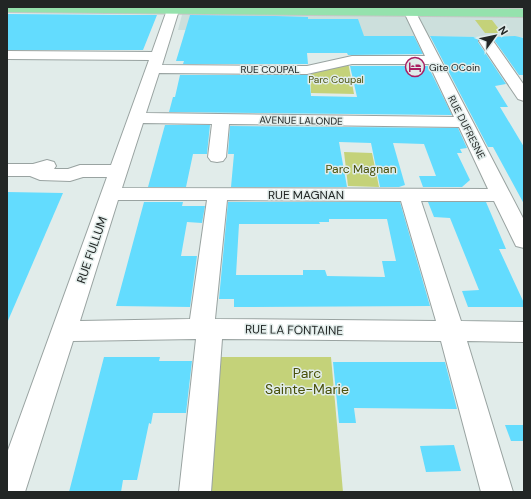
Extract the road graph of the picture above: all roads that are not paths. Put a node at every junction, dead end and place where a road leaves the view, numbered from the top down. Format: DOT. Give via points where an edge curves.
graph roads {
  1 [pos="7,8"];
  2 [pos="174,8"];
  3 [pos="367,9"];
  4 [pos="410,12"];
  5 [pos="524,13"];
  6 [pos="486,41"];
  7 [pos="7,55"];
  8 [pos="434,60"];
  9 [pos="155,63"];
  10 [pos="524,96"];
  11 [pos="137,118"];
  12 [pos="221,119"];
  13 [pos="464,122"];
  14 [pos="217,157"];
  15 [pos="7,170"];
  16 [pos="119,171"];
  17 [pos="111,194"];
  18 [pos="218,195"];
  19 [pos="409,195"];
  20 [pos="501,195"];
  21 [pos="524,241"];
  22 [pos="206,329"];
  23 [pos="64,331"];
  24 [pos="451,332"];
  25 [pos="524,332"];
  26 [pos="9,492"];
  27 [pos="195,492"];
  28 [pos="497,492"];
  1 -- 2 [label="main road"];
  2 -- 3 [label="main road"];
  2 -- 9 [label="street, RUE FULLUM"];
  3 -- 4 [label="main road"];
  4 -- 5 [label="main road"];
  4 -- 8 [label="street, RUE DUFRESNE"];
  6 -- 10 [label="street"];
  7 -- 9 [label="street, RUE COUPAL"];
  8 -- 9 [label="street, RUE COUPAL" via="352,60 307,70"];
  8 -- 13 [label="street, RUE DUFRESNE"];
  9 -- 11 [label="street, RUE FULLUM"];
  11 -- 12 [label="street, AVENUE LALONDE"];
  11 -- 16 [label="street, RUE FULLUM"];
  12 -- 13 [label="street, AVENUE LALONDE"];
  12 -- 14 [label="street"];
  13 -- 20 [label="street, RUE DUFRESNE"];
  15 -- 16 [label="street" via="34,170 40,174 70,174 80,170"];
  16 -- 17 [label="street, RUE FULLUM"];
  17 -- 18 [label="street, RUE MAGNAN"];
  17 -- 23 [label="street, RUE FULLUM"];
  18 -- 19 [label="street, RUE MAGNAN"];
  18 -- 22 [label="street"];
  19 -- 20 [label="street, RUE MAGNAN"];
  19 -- 24 [label="street"];
  20 -- 21 [label="street, RUE DUFRESNE"];
  22 -- 23 [label="street, RUE LA FONTAINE"];
  22 -- 24 [label="street, RUE LA FONTAINE"];
  22 -- 27 [label="street"];
  23 -- 26 [label="street, RUE FULLUM"];
  24 -- 25 [label="street, RUE LA FONTAINE"];
  24 -- 28 [label="street"];
}
